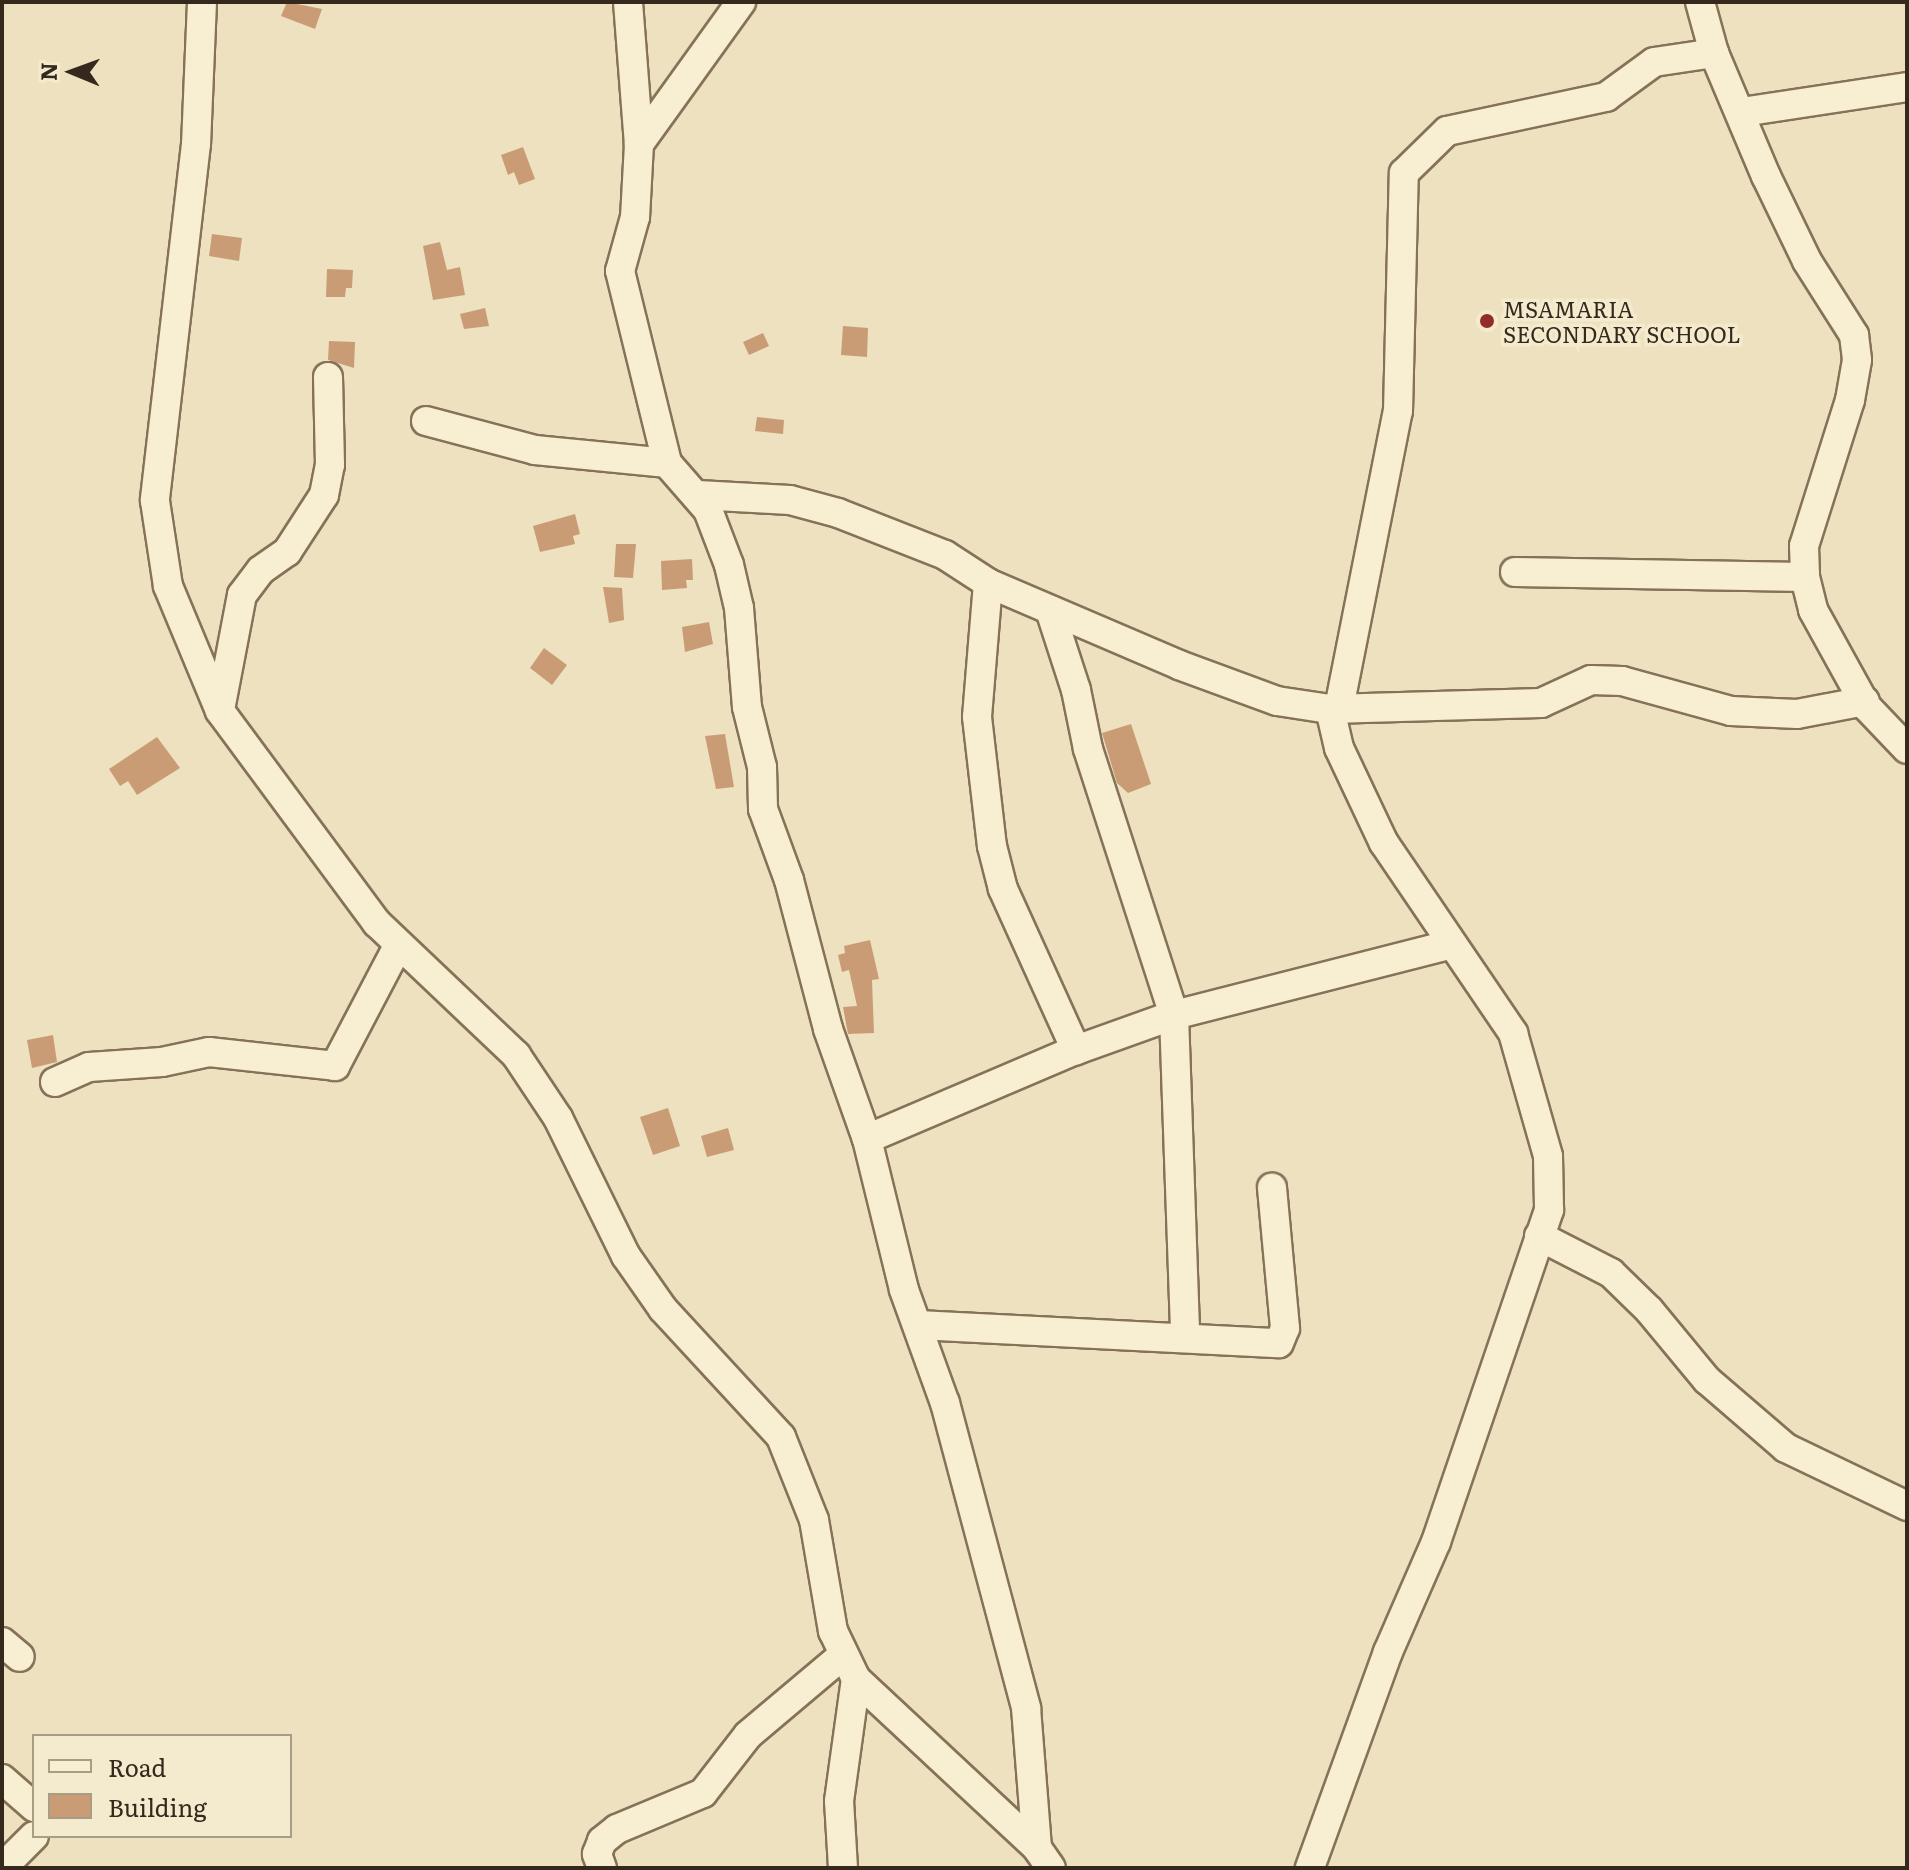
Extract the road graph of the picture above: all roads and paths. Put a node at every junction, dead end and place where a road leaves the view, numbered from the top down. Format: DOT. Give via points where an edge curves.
graph roads {
  1 [pos="202,2"];
  2 [pos="628,2"];
  3 [pos="741,2"];
  4 [pos="1700,2"];
  5 [pos="1714,53"];
  6 [pos="1907,87"];
  7 [pos="1742,112"];
  8 [pos="639,144"];
  9 [pos="328,377"];
  10 [pos="426,421"];
  11 [pos="667,463"];
  12 [pos="698,495"];
  13 [pos="1515,572"];
  14 [pos="1805,577"];
  15 [pos="988,583"];
  16 [pos="1050,610"];
  17 [pos="1865,701"];
  18 [pos="1334,708"];
  19 [pos="220,711"];
  20 [pos="1907,749"];
  21 [pos="1449,945"];
  22 [pos="398,946"];
  23 [pos="1174,1015"];
  24 [pos="1076,1050"];
  25 [pos="55,1082"];
  26 [pos="867,1139"];
  27 [pos="1272,1188"];
  28 [pos="1539,1236"];
  29 [pos="918,1325"];
  30 [pos="1185,1338"];
  31 [pos="1907,1506"];
  32 [pos="850,1667"];
  33 [pos="2,1779"];
  34 [pos="32,1805"];
  35 [pos="32,1838"];
  36 [pos="1045,1862"];
  37 [pos="2,1868"];
  38 [pos="602,1868"];
  39 [pos="843,1868"];
  40 [pos="1310,1868"];
  1 -- 19 [label="street" via="196,144 155,501 168,586"];
  2 -- 8 [label="street"];
  3 -- 8 [label="street"];
  4 -- 5 [label="street"];
  5 -- 7 [label="street"];
  5 -- 18 [label="street" via="1654,62 1606,97 1447,131 1404,173 1398,411"];
  6 -- 7 [label="street"];
  7 -- 14 [label="street" via="1807,261 1854,335 1857,360 1850,400 1804,546"];
  8 -- 11 [label="street" via="635,217 620,271"];
  9 -- 19 [label="street" via="330,465 324,495 287,552 261,570 242,595"];
  10 -- 11 [label="street" via="535,450"];
  11 -- 12 [label="street"];
  12 -- 15 [label="street" via="790,500 838,513 945,555"];
  12 -- 26 [label="street" via="719,530 739,608 740,661 771,841 789,880 828,1029"];
  13 -- 14 [label="street"];
  14 -- 17 [label="street" via="1813,610"];
  15 -- 16 [label="street"];
  15 -- 24 [label="street" via="977,717 992,846 1003,889"];
  16 -- 18 [label="street" via="1277,701"];
  16 -- 23 [label="street" via="1088,749"];
  17 -- 18 [label="street" via="1797,714 1731,711 1622,681 1591,680 1541,703"];
  17 -- 20 [label="street"];
  18 -- 21 [label="street" via="1355,785 1410,888"];
  19 -- 22 [label="street"];
  21 -- 23 [label="street"];
  21 -- 28 [label="street" via="1489,993 1527,1070 1552,1191"];
  22 -- 25 [label="street" via="335,1066 209,1052 162,1062 89,1067"];
  22 -- 32 [label="street" via="516,1055 545,1094 626,1256 663,1309 781,1437 814,1520 833,1631"];
  23 -- 24 [label="street"];
  23 -- 30 [label="street"];
  24 -- 26 [label="street"];
  26 -- 29 [label="street" via="904,1290"];
  27 -- 30 [label="street" via="1282,1339 1271,1345"];
  28 -- 31 [label="street" via="1611,1273 1707,1380 1786,1448"];
  28 -- 40 [label="street" via="1513,1327 1441,1528 1383,1666"];
  29 -- 30 [label="street"];
  29 -- 36 [label="street" via="945,1403 1007,1653 1026,1708"];
  32 -- 36 [label="street"];
  32 -- 38 [label="street" via="748,1735 703,1793 617,1829 602,1841 597,1854"];
  32 -- 39 [label="street" via="839,1801"];
  33 -- 34 [label="street"];
  35 -- 37 [label="street"];
}
